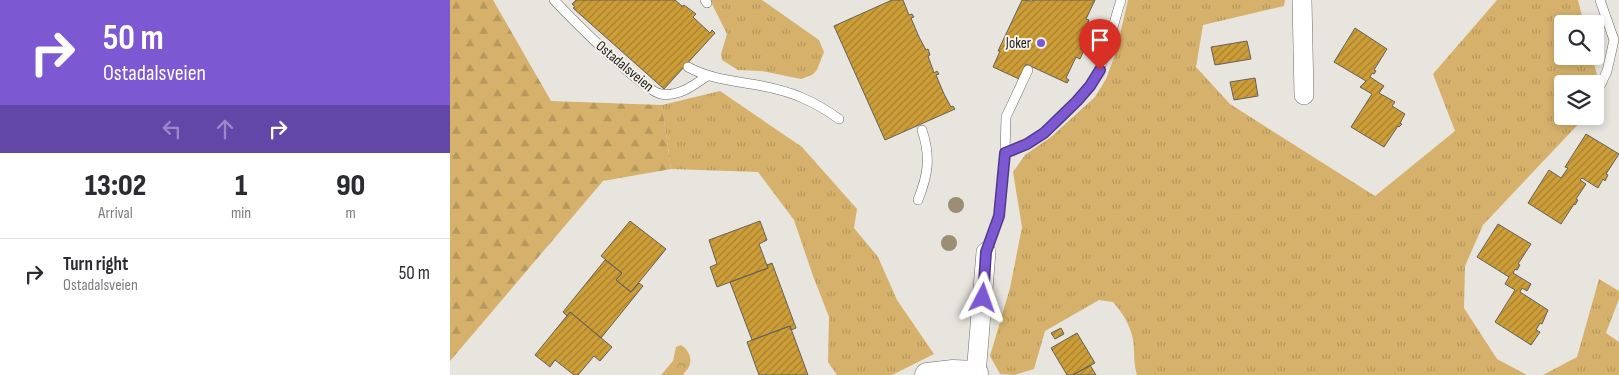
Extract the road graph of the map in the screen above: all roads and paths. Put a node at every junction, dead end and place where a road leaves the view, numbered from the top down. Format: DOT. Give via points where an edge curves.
graph roads {
  1 [pos="554,0"];
  2 [pos="1121,0"];
  3 [pos="1302,0"];
  4 [pos="1600,0"];
  5 [pos="688,67"];
  6 [pos="1028,70"];
  7 [pos="707,76"];
  8 [pos="1604,77"];
  9 [pos="1304,95"];
  10 [pos="839,119"];
  11 [pos="922,130"];
  12 [pos="1005,153"];
  13 [pos="918,200"];
  14 [pos="986,252"];
  15 [pos="976,374"];
  16 [pos="927,375"];
  1 -- 7 [label="lane, Ostadalsveien" via="640,82 660,94 678,93"];
  2 -- 12 [label="lane" via="1100,70 1090,86 1044,133"];
  3 -- 9 [label="street"];
  4 -- 8 [label="lane" via="1614,40"];
  5 -- 7 [label="lane"];
  6 -- 12 [label="lane" via="1006,117"];
  7 -- 10 [label="lane" via="782,90 820,106"];
  11 -- 13 [label="lane" via="928,165"];
  12 -- 14 [label="lane" via="999,216"];
  14 -- 15 [label="street"];
  15 -- 16 [label="street"];
}
